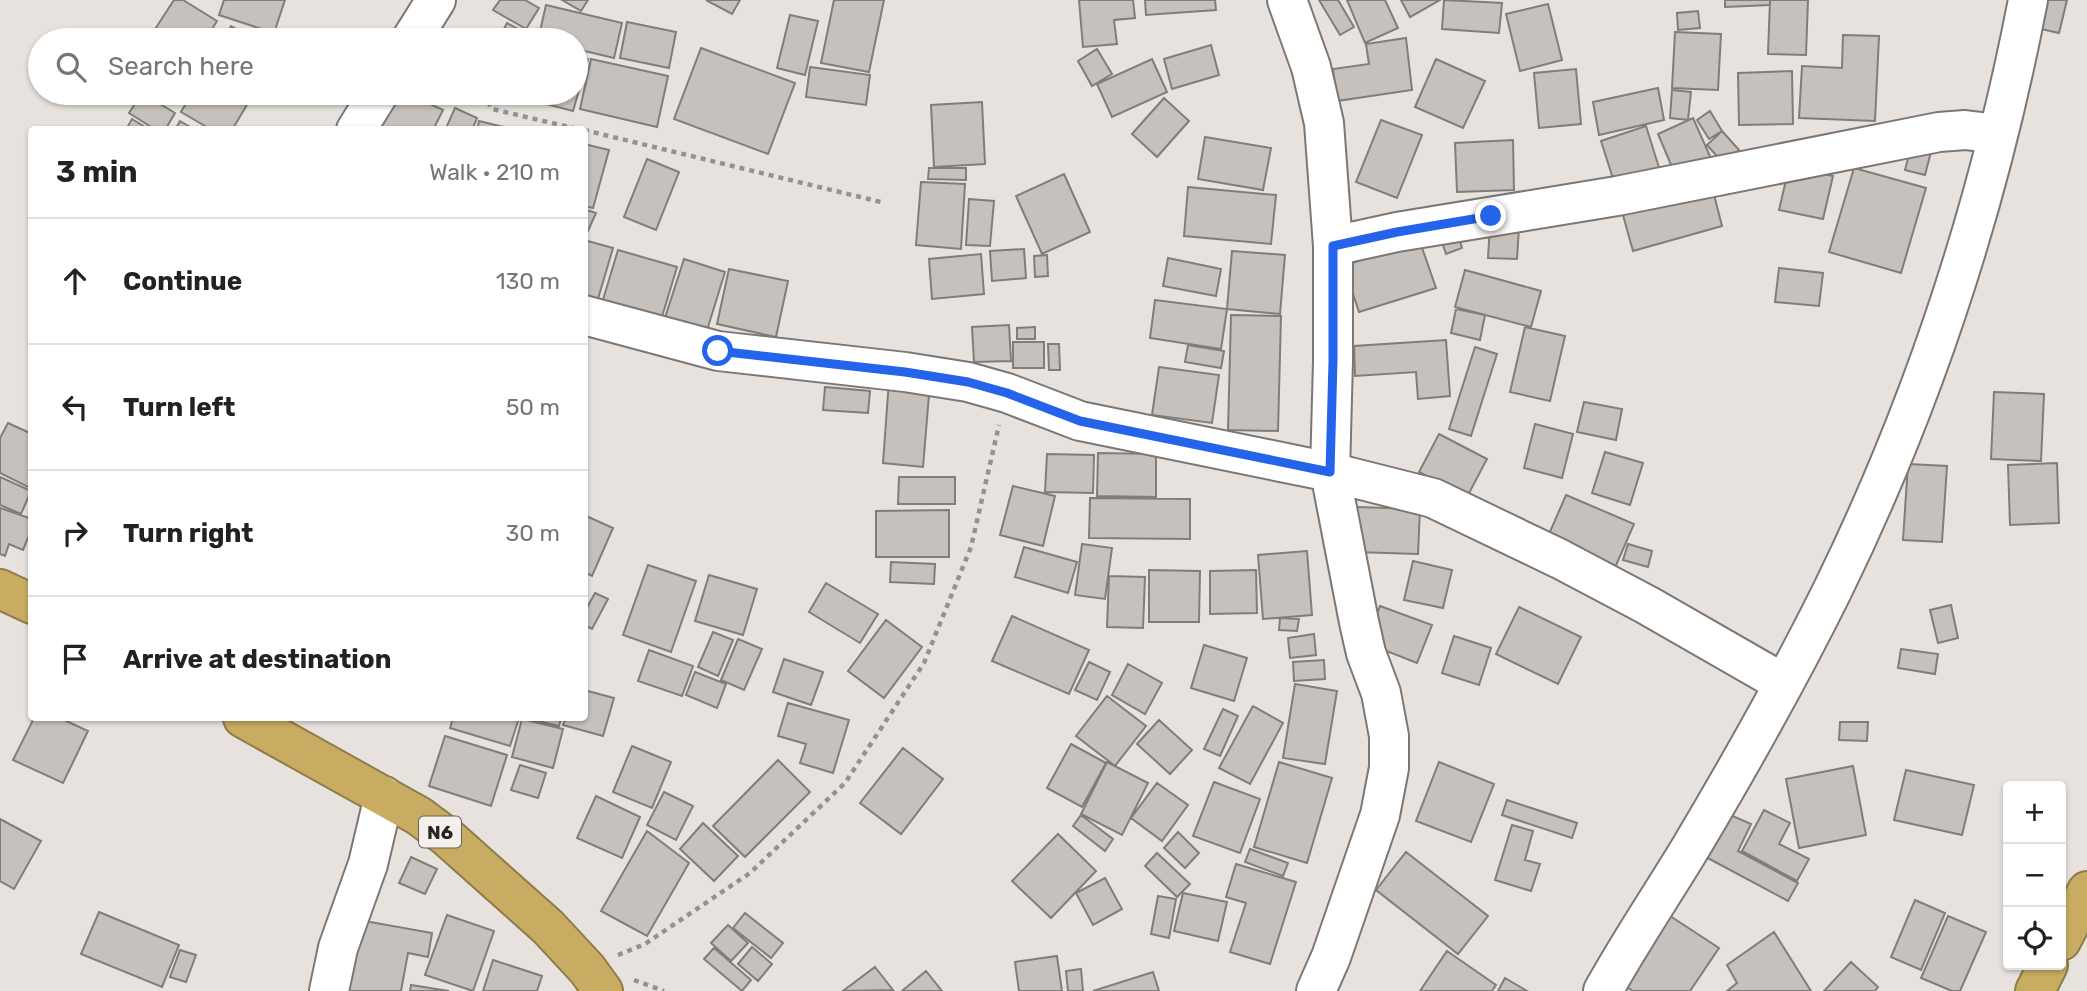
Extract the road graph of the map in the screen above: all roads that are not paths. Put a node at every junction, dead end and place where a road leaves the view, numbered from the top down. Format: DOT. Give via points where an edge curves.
graph roads {
  1 [pos="436,0"];
  2 [pos="1287,0"];
  3 [pos="2028,0"];
  4 [pos="418,28"];
  5 [pos="371,105"];
  6 [pos="358,126"];
  7 [pos="1998,134"];
  8 [pos="1333,246"];
  9 [pos="588,316"];
  10 [pos="1330,472"];
  11 [pos="0,589"];
  12 [pos="28,602"];
  13 [pos="1783,683"];
  14 [pos="248,721"];
  15 [pos="384,796"];
  16 [pos="2087,891"];
  17 [pos="2066,931"];
  18 [pos="2046,970"];
  19 [pos="595,980"];
  20 [pos="329,991"];
  21 [pos="1316,991"];
  22 [pos="1603,991"];
  23 [pos="2035,991"];
  1 -- 4 [label="street"];
  2 -- 8 [label="street" via="1311,67 1324,123"];
  3 -- 7 [label="street"];
  5 -- 6 [label="street"];
  7 -- 8 [label="street" via="1939,132"];
  7 -- 13 [label="street" via="1933,354 1881,485"];
  8 -- 10 [label="street"];
  9 -- 10 [label="street" via="718,351 968,382 1080,421"];
  10 -- 13 [label="street" via="1433,498 1603,582"];
  10 -- 21 [label="street" via="1366,653 1381,693 1390,768 1380,814"];
  11 -- 12 [label="highway"];
  13 -- 22 [label="street"];
  14 -- 15 [label="highway, N6"];
  15 -- 19 [label="highway, N6" via="447,837 548,927"];
  15 -- 20 [label="street"];
  16 -- 17 [label="highway"];
  18 -- 23 [label="highway"];
}
